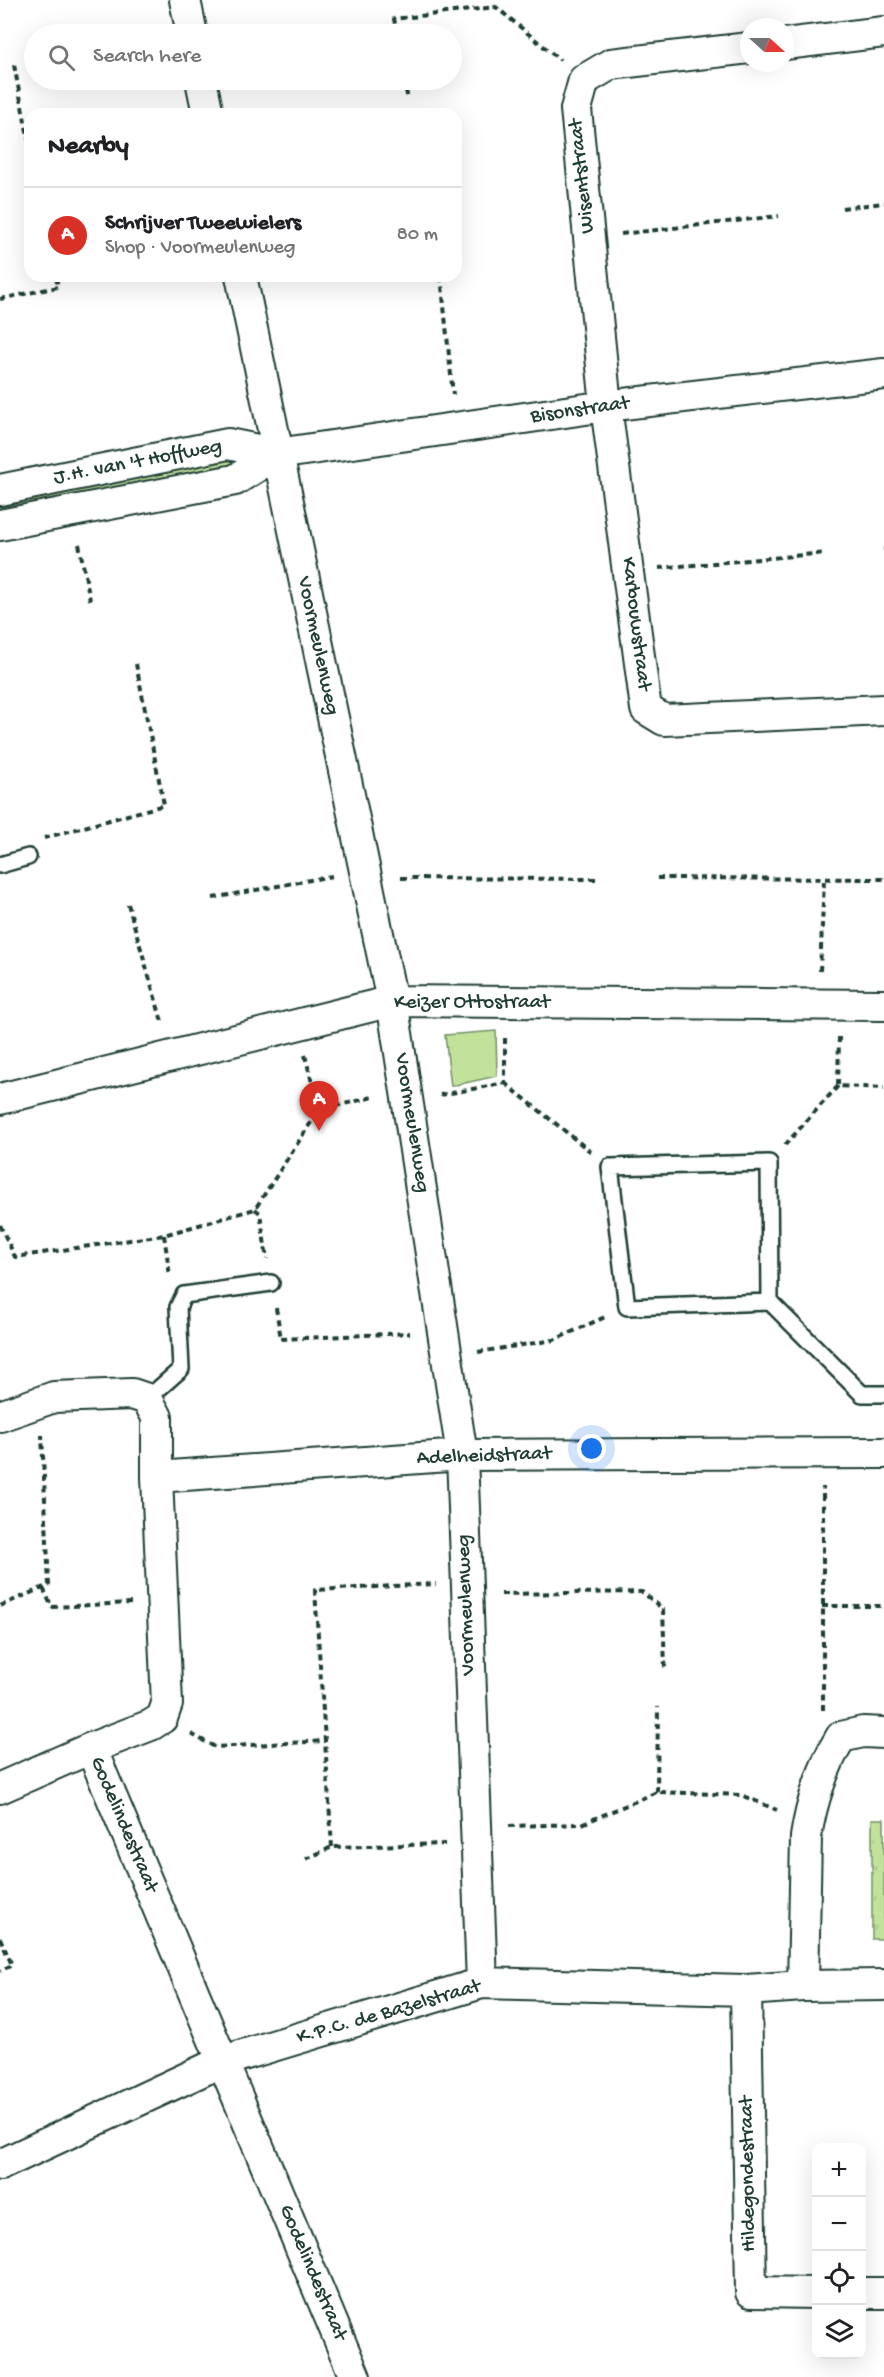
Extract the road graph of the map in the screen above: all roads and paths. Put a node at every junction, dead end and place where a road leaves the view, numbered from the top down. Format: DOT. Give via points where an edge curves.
graph roads {
  1 [pos="185,0"];
  2 [pos="190,24"];
  3 [pos="395,24"];
  4 [pos="884,32"];
  5 [pos="794,43"];
  6 [pos="740,49"];
  7 [pos="14,65"];
  8 [pos="584,80"];
  9 [pos="203,90"];
  10 [pos="406,90"];
  11 [pos="408,100"];
  12 [pos="207,108"];
  13 [pos="24,116"];
  14 [pos="884,203"];
  15 [pos="842,208"];
  16 [pos="778,216"];
  17 [pos="589,238"];
  18 [pos="57,282"];
  19 [pos="242,282"];
  20 [pos="442,282"];
  21 [pos="0,299"];
  22 [pos="884,374"];
  23 [pos="606,406"];
  24 [pos="457,428"];
  25 [pos="277,454"];
  26 [pos="0,490"];
  27 [pos="73,511"];
  28 [pos="0,525"];
  29 [pos="826,553"];
  30 [pos="628,570"];
  31 [pos="90,600"];
  32 [pos="136,664"];
  33 [pos="884,710"];
  34 [pos="33,841"];
  35 [pos="28,857"];
  36 [pos="0,865"];
  37 [pos="366,874"];
  38 [pos="657,878"];
  39 [pos="597,879"];
  40 [pos="884,879"];
  41 [pos="824,880"];
  42 [pos="213,898"];
  43 [pos="128,904"];
  44 [pos="392,1001"];
  45 [pos="504,1002"];
  46 [pos="830,1005"];
  47 [pos="884,1005"];
  48 [pos="297,1025"];
  49 [pos="172,1056"];
  50 [pos="505,1083"];
  51 [pos="838,1086"];
  52 [pos="884,1088"];
  53 [pos="1,1095"];
  54 [pos="406,1095"];
  55 [pos="320,1110"];
  56 [pos="769,1163"];
  57 [pos="610,1167"];
  58 [pos="255,1209"];
  59 [pos="0,1225"];
  60 [pos="164,1235"];
  61 [pos="271,1283"];
  62 [pos="184,1295"];
  63 [pos="770,1302"];
  64 [pos="627,1307"];
  65 [pos="445,1344"];
  66 [pos="884,1394"];
  67 [pos="147,1399"];
  68 [pos="40,1401"];
  69 [pos="0,1416"];
  70 [pos="823,1453"];
  71 [pos="884,1453"];
  72 [pos="462,1455"];
  73 [pos="157,1477"];
  74 [pos="43,1588"];
  75 [pos="467,1588"];
  76 [pos="162,1601"];
  77 [pos="0,1606"];
  78 [pos="822,1606"];
  79 [pos="884,1606"];
  80 [pos="665,1668"];
  81 [pos="658,1707"];
  82 [pos="162,1718"];
  83 [pos="884,1733"];
  84 [pos="841,1737"];
  85 [pos="325,1740"];
  86 [pos="91,1748"];
  87 [pos="0,1788"];
  88 [pos="657,1792"];
  89 [pos="808,1822"];
  90 [pos="475,1835"];
  91 [pos="332,1847"];
  92 [pos="306,1859"];
  93 [pos="0,1938"];
  94 [pos="0,1971"];
  95 [pos="482,1983"];
  96 [pos="884,1985"];
  97 [pos="803,1986"];
  98 [pos="746,1990"];
  99 [pos="223,2061"];
  100 [pos="0,2165"];
  101 [pos="812,2293"];
  102 [pos="866,2293"];
  103 [pos="884,2293"];
  104 [pos="355,2377"];
  1 -- 2 [label="street"];
  3 -- 8 [label="path" via="394,19 496,7"];
  4 -- 5 [label="street"];
  6 -- 8 [label="street" via="611,64"];
  7 -- 13 [label="path"];
  8 -- 17 [label="street, Wisentstraat" via="576,109"];
  9 -- 12 [label="street"];
  10 -- 11 [label="path"];
  14 -- 15 [label="path"];
  16 -- 17 [label="path"];
  17 -- 23 [label="street, Wisentstraat"];
  18 -- 21 [label="path" via="58,287"];
  19 -- 25 [label="street, Voormeulenweg"];
  20 -- 24 [label="path"];
  22 -- 23 [label="street, Bisonstraat"];
  23 -- 24 [label="street, Bisonstraat"];
  23 -- 30 [label="street, Karbouwstraat"];
  24 -- 25 [label="street, Bisonstraat"];
  25 -- 26 [label="street, J.H. van 't Hoffweg" via="228,444"];
  25 -- 27 [label="street, J.H. van 't Hoffweg" via="235,480"];
  25 -- 37 [label="street, Voormeulenweg"];
  27 -- 28 [label="street, J.H. van 't Hoffweg"];
  27 -- 31 [label="path"];
  29 -- 30 [label="path"];
  30 -- 33 [label="street, Karbouwstraat" via="646,709 664,720"];
  32 -- 34 [label="path" via="164,805"];
  35 -- 36 [label="lane"];
  37 -- 39 [label="path"];
  37 -- 42 [label="path"];
  37 -- 44 [label="street, Voormeulenweg"];
  38 -- 41 [label="path"];
  40 -- 41 [label="path"];
  41 -- 46 [label="path"];
  43 -- 49 [label="path"];
  44 -- 45 [label="street, Keizer Ottostraat"];
  44 -- 48 [label="street, Keizer Ottostraat"];
  44 -- 54 [label="street, Voormeulenweg"];
  45 -- 46 [label="street, Keizer Ottostraat"];
  45 -- 50 [label="path"];
  46 -- 47 [label="street, Keizer Ottostraat"];
  46 -- 51 [label="path"];
  48 -- 49 [label="street, Keizer Ottostraat"];
  48 -- 55 [label="path"];
  49 -- 53 [label="street, Keizer Ottostraat"];
  50 -- 54 [label="path"];
  50 -- 57 [label="path"];
  51 -- 52 [label="path"];
  51 -- 56 [label="path"];
  54 -- 55 [label="path"];
  54 -- 65 [label="street, Voormeulenweg"];
  55 -- 58 [label="path"];
  56 -- 57 [label="lane"];
  56 -- 63 [label="lane"];
  57 -- 64 [label="lane"];
  58 -- 60 [label="path"];
  58 -- 61 [label="path" via="260,1213"];
  59 -- 60 [label="path" via="15,1257"];
  60 -- 62 [label="path" via="170,1279"];
  61 -- 62 [label="lane"];
  61 -- 65 [label="path" via="281,1340"];
  62 -- 67 [label="lane" via="178,1307 181,1369"];
  63 -- 64 [label="lane"];
  63 -- 66 [label="lane" via="862,1394"];
  64 -- 65 [label="path" via="554,1340"];
  65 -- 72 [label="street, Voormeulenweg"];
  67 -- 68 [label="street" via="132,1394"];
  67 -- 73 [label="street" via="157,1417"];
  68 -- 69 [label="street"];
  68 -- 74 [label="path" via="49,1584"];
  70 -- 71 [label="street, Adelheidstraat"];
  70 -- 72 [label="street, Adelheidstraat"];
  70 -- 78 [label="path"];
  72 -- 73 [label="street, Adelheidstraat"];
  72 -- 75 [label="street, Voormeulenweg"];
  73 -- 76 [label="street"];
  74 -- 76 [label="path" via="52,1607"];
  74 -- 77 [label="path"];
  75 -- 80 [label="path" via="642,1592 663,1610"];
  75 -- 85 [label="path" via="315,1590"];
  75 -- 90 [label="street, Voormeulenweg"];
  76 -- 82 [label="street" via="167,1704"];
  78 -- 79 [label="path"];
  78 -- 84 [label="path" via="822,1708"];
  81 -- 88 [label="path"];
  82 -- 85 [label="path" via="215,1747"];
  82 -- 86 [label="street, Godelindestraat"];
  83 -- 84 [label="street"];
  84 -- 89 [label="street" via="830,1755"];
  85 -- 91 [label="path"];
  86 -- 87 [label="street"];
  86 -- 99 [label="street, Godelindestraat"];
  88 -- 89 [label="path" via="741,1796"];
  88 -- 90 [label="path" via="582,1824"];
  89 -- 97 [label="street"];
  90 -- 91 [label="path"];
  90 -- 95 [label="street, Voormeulenweg"];
  91 -- 92 [label="path"];
  93 -- 94 [label="path" via="12,1965"];
  95 -- 98 [label="street, K.P.C. de Bazelstraat"];
  95 -- 99 [label="street, K.P.C. de Bazelstraat"];
  96 -- 97 [label="street, K.P.C. de Bazelstraat"];
  97 -- 98 [label="street, K.P.C. de Bazelstraat"];
  98 -- 101 [label="street, Hildegondestraat" via="751,2292"];
  99 -- 100 [label="street, K.P.C. de Bazelstraat"];
  99 -- 104 [label="street, Godelindestraat"];
  102 -- 103 [label="street"];
}
